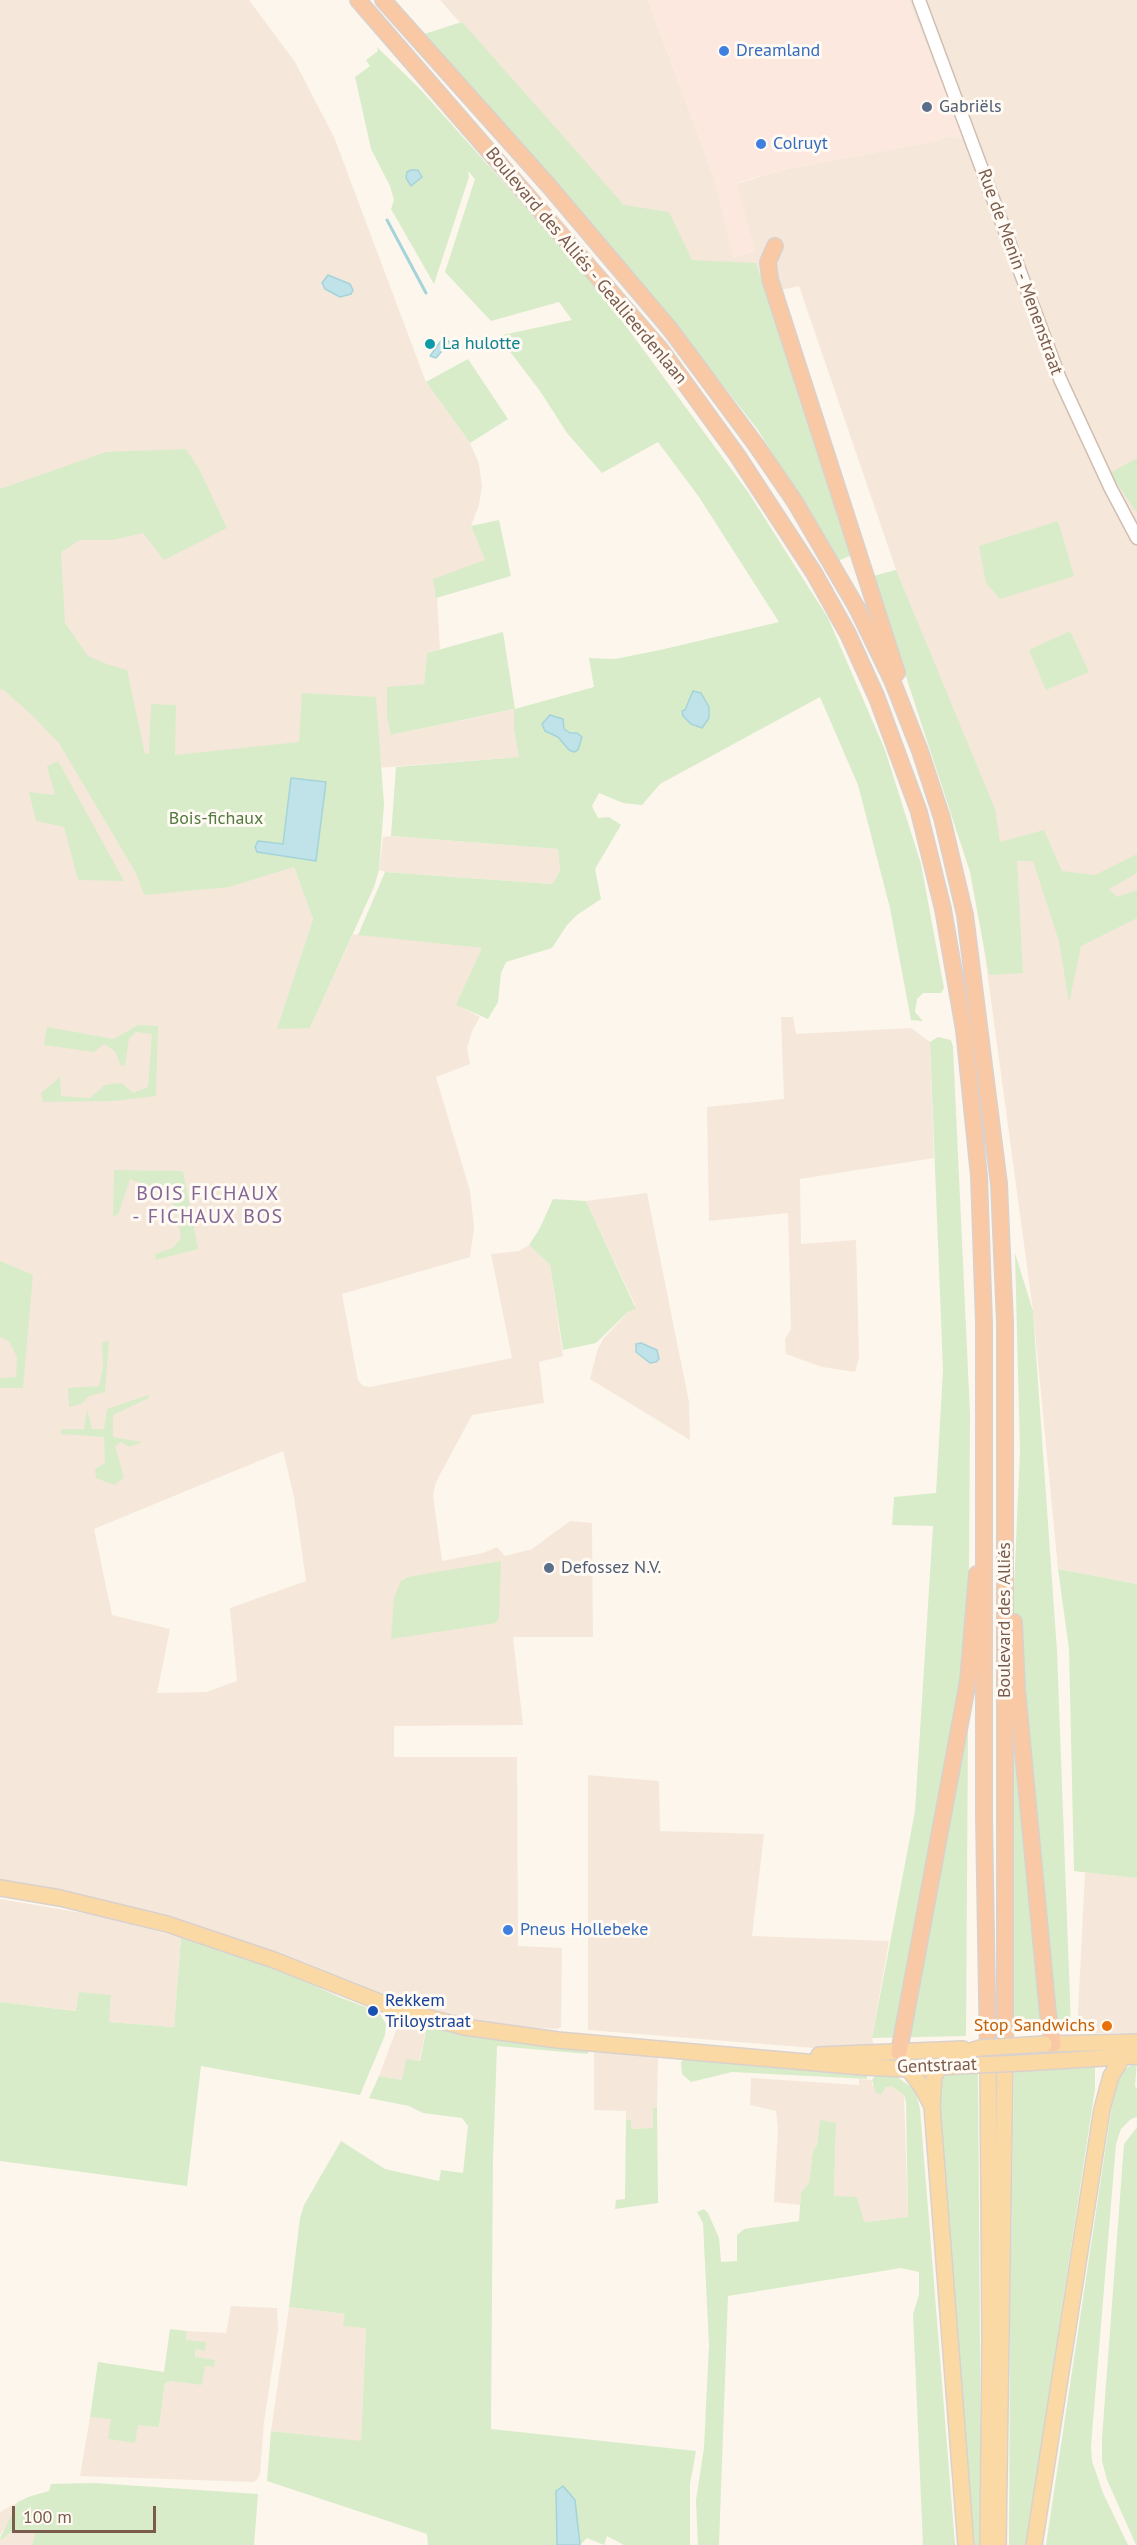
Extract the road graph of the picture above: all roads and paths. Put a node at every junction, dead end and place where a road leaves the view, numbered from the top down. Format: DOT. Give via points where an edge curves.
graph roads {
  1 [pos="346,0"];
  2 [pos="358,0"];
  3 [pos="383,0"];
  4 [pos="919,0"];
  5 [pos="408,56"];
  6 [pos="775,246"];
  7 [pos="1137,537"];
  8 [pos="920,751"];
  9 [pos="999,1184"];
  10 [pos="984,1340"];
  11 [pos="985,1545"];
  12 [pos="1005,1560"];
  13 [pos="0,1888"];
  14 [pos="1137,2042"];
  15 [pos="1081,2044"];
  16 [pos="1046,2050"];
  17 [pos="899,2052"];
  18 [pos="984,2052"];
  19 [pos="738,2055"];
  20 [pos="1005,2055"];
  21 [pos="1137,2056"];
  22 [pos="1098,2057"];
  23 [pos="1119,2057"];
  24 [pos="947,2060"];
  25 [pos="907,2069"];
  26 [pos="932,2106"];
  27 [pos="1102,2109"];
  28 [pos="966,2545"];
  29 [pos="988,2545"];
  30 [pos="998,2545"];
  31 [pos="1034,2545"];
  1 -- 5 [label="highway" via="378,33"];
  2 -- 5 [label="highway, Boulevard des Alliés - Geallieerdenlaan"];
  3 -- 8 [label="highway, Boulevard des Alliés - Geallieerdenlaan" via="670,329 756,445 795,502 857,609 892,680"];
  4 -- 7 [label="street, Rue de Menin - Menenstraat" via="1060,380"];
  5 -- 10 [label="highway, Boulevard des Alliés - Geallieerdenlaan" via="661,350 737,455 814,573 878,698 919,812 943,909 964,1030 979,1176"];
  6 -- 8 [label="highway" via="768,262 770,279"];
  8 -- 9 [label="highway, Boulevard des Alliés - Geallieerdenlaan" via="942,818 965,915"];
  9 -- 12 [label="highway, Boulevard des Alliés" via="1005,1323"];
  10 -- 11 [label="highway, Boulevard des Alliés"];
  11 -- 17 [label="highway" via="975,1581 968,1681"];
  11 -- 18 [label="highway, Boulevard des Alliés"];
  12 -- 16 [label="highway" via="1014,1617 1017,1689 1048,2014"];
  12 -- 20 [label="highway, Boulevard des Alliés"];
  13 -- 19 [label="main road" via="167,1924 274,1960 397,2009 464,2027 558,2040"];
  14 -- 15 [label="main road"];
  15 -- 16 [label="main road"];
  15 -- 22 [label="main road"];
  16 -- 18 [label="main road, bridge"];
  16 -- 22 [label="main road, Gentstraat"];
  16 -- 24 [label="main road, Gentstraat, bridge" via="1023,2063"];
  17 -- 19 [label="main road"];
  17 -- 24 [label="main road"];
  17 -- 25 [label="main road"];
  18 -- 24 [label="main road"];
  18 -- 29 [label="main road" via="990,2338"];
  19 -- 25 [label="main road, Gentstraat"];
  20 -- 30 [label="main road"];
  21 -- 23 [label="main road, Gentstraat"];
  22 -- 23 [label="main road, Gentstraat"];
  22 -- 27 [label="main road"];
  23 -- 27 [label="main road"];
  24 -- 25 [label="main road, Gentstraat"];
  24 -- 26 [label="main road" via="934,2077"];
  25 -- 26 [label="main road"];
  26 -- 28 [label="main road"];
  27 -- 31 [label="main road"];
}
